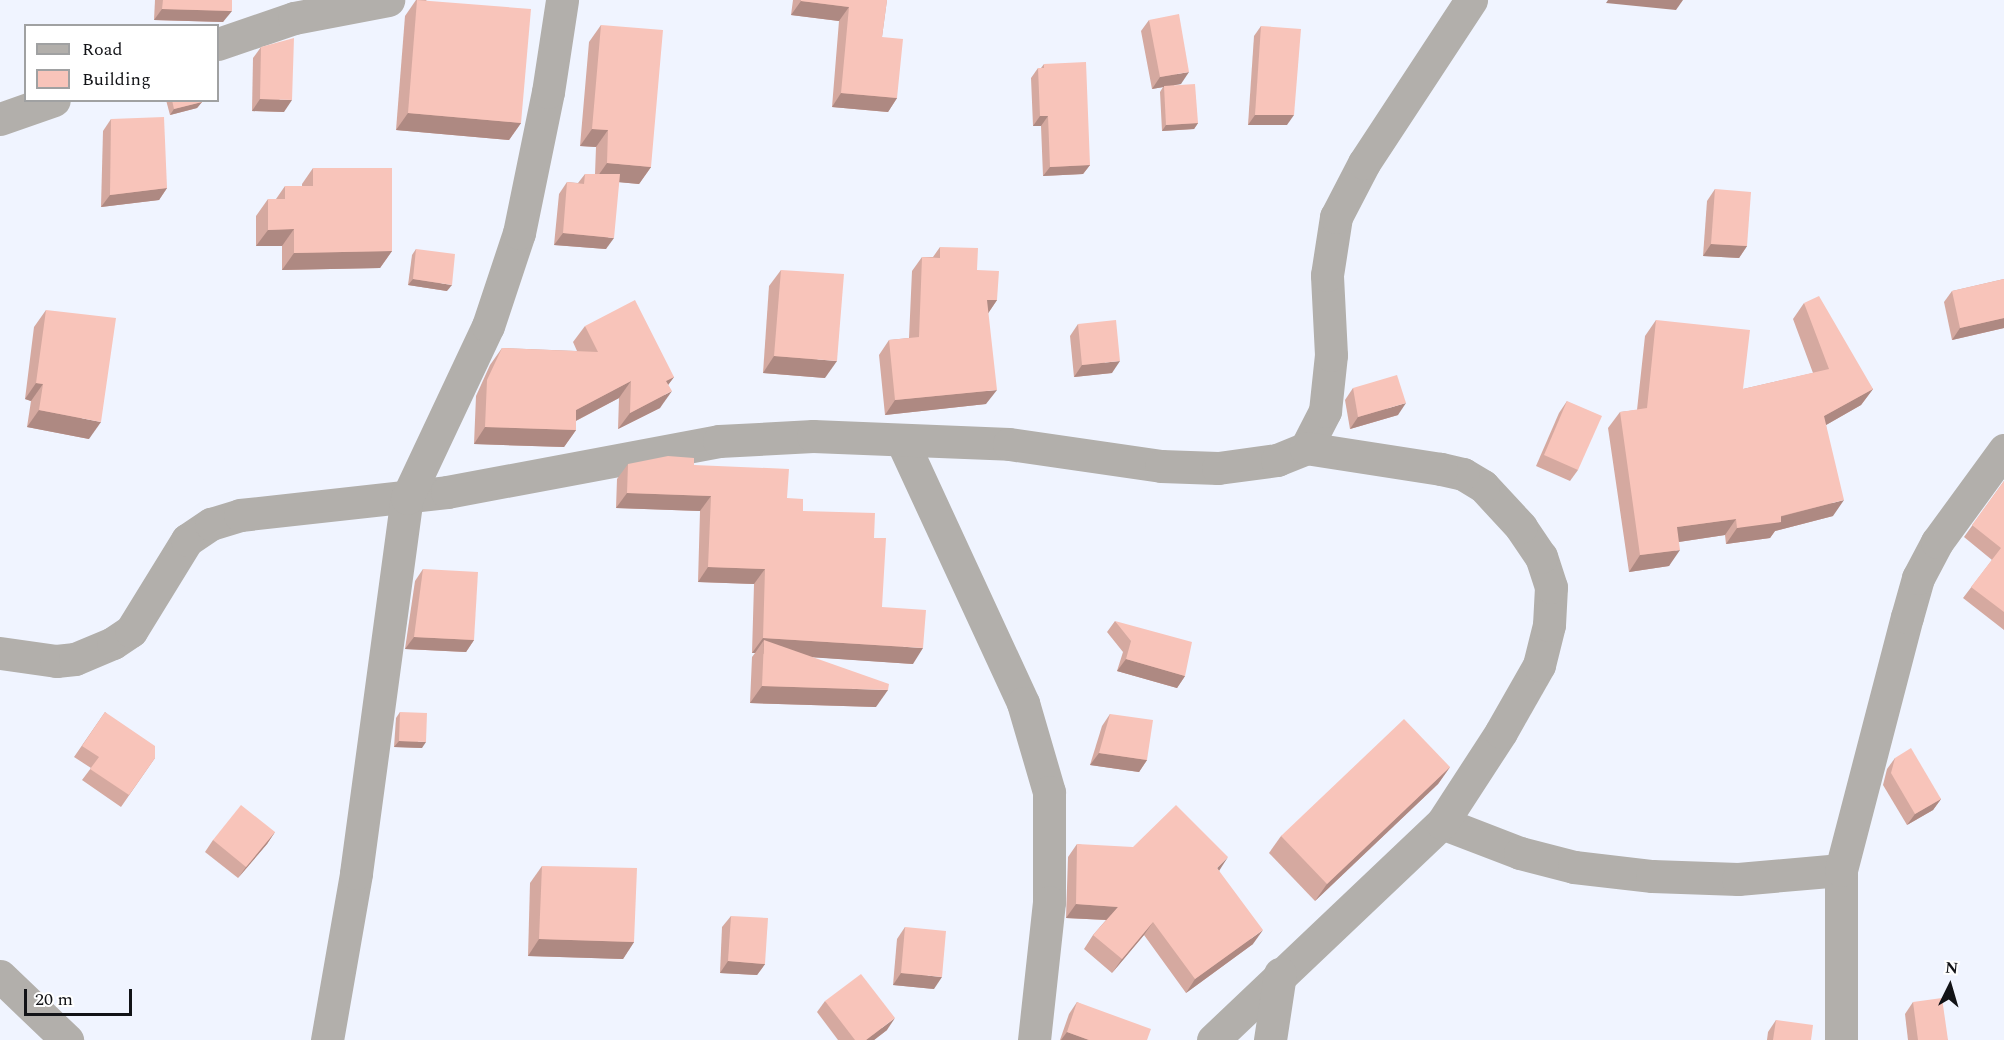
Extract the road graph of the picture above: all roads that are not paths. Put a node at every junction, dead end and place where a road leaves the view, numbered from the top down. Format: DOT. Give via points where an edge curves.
graph roads {
  1 [pos="388,0"];
  2 [pos="562,0"];
  3 [pos="1471,0"];
  4 [pos="219,44"];
  5 [pos="48,102"];
  6 [pos="0,119"];
  7 [pos="902,441"];
  8 [pos="1306,448"];
  9 [pos="2004,450"];
  10 [pos="406,498"];
  11 [pos="0,653"];
  12 [pos="1442,823"];
  13 [pos="1840,870"];
  14 [pos="1280,974"];
  15 [pos="0,976"];
  16 [pos="67,1040"];
  17 [pos="327,1040"];
  18 [pos="1034,1040"];
  19 [pos="1213,1040"];
  20 [pos="1270,1040"];
  21 [pos="1841,1040"];
  1 -- 4 [label="street" via="294,18"];
  2 -- 10 [label="street" via="519,233 488,326"];
  3 -- 8 [label="street" via="1364,163 1336,217 1327,275 1331,355 1325,411"];
  5 -- 6 [label="street"];
  7 -- 8 [label="street" via="1008,444 1161,466 1218,468 1277,460"];
  7 -- 10 [label="street" via="813,436 719,441"];
  7 -- 18 [label="street" via="1023,703 1049,792 1049,902"];
  8 -- 12 [label="street" via="1463,474 1484,486 1521,527 1541,557 1551,587 1549,625 1539,665 1502,732"];
  9 -- 13 [label="street" via="1937,542 1918,578"];
  10 -- 11 [label="street" via="240,515 211,524 187,540 131,631 114,643 75,659"];
  10 -- 17 [label="street" via="356,873"];
  12 -- 13 [label="street" via="1520,853 1585,868 1738,879"];
  12 -- 14 [label="street"];
  13 -- 21 [label="street"];
  14 -- 19 [label="street"];
  14 -- 20 [label="street"];
  15 -- 16 [label="street"];
}
